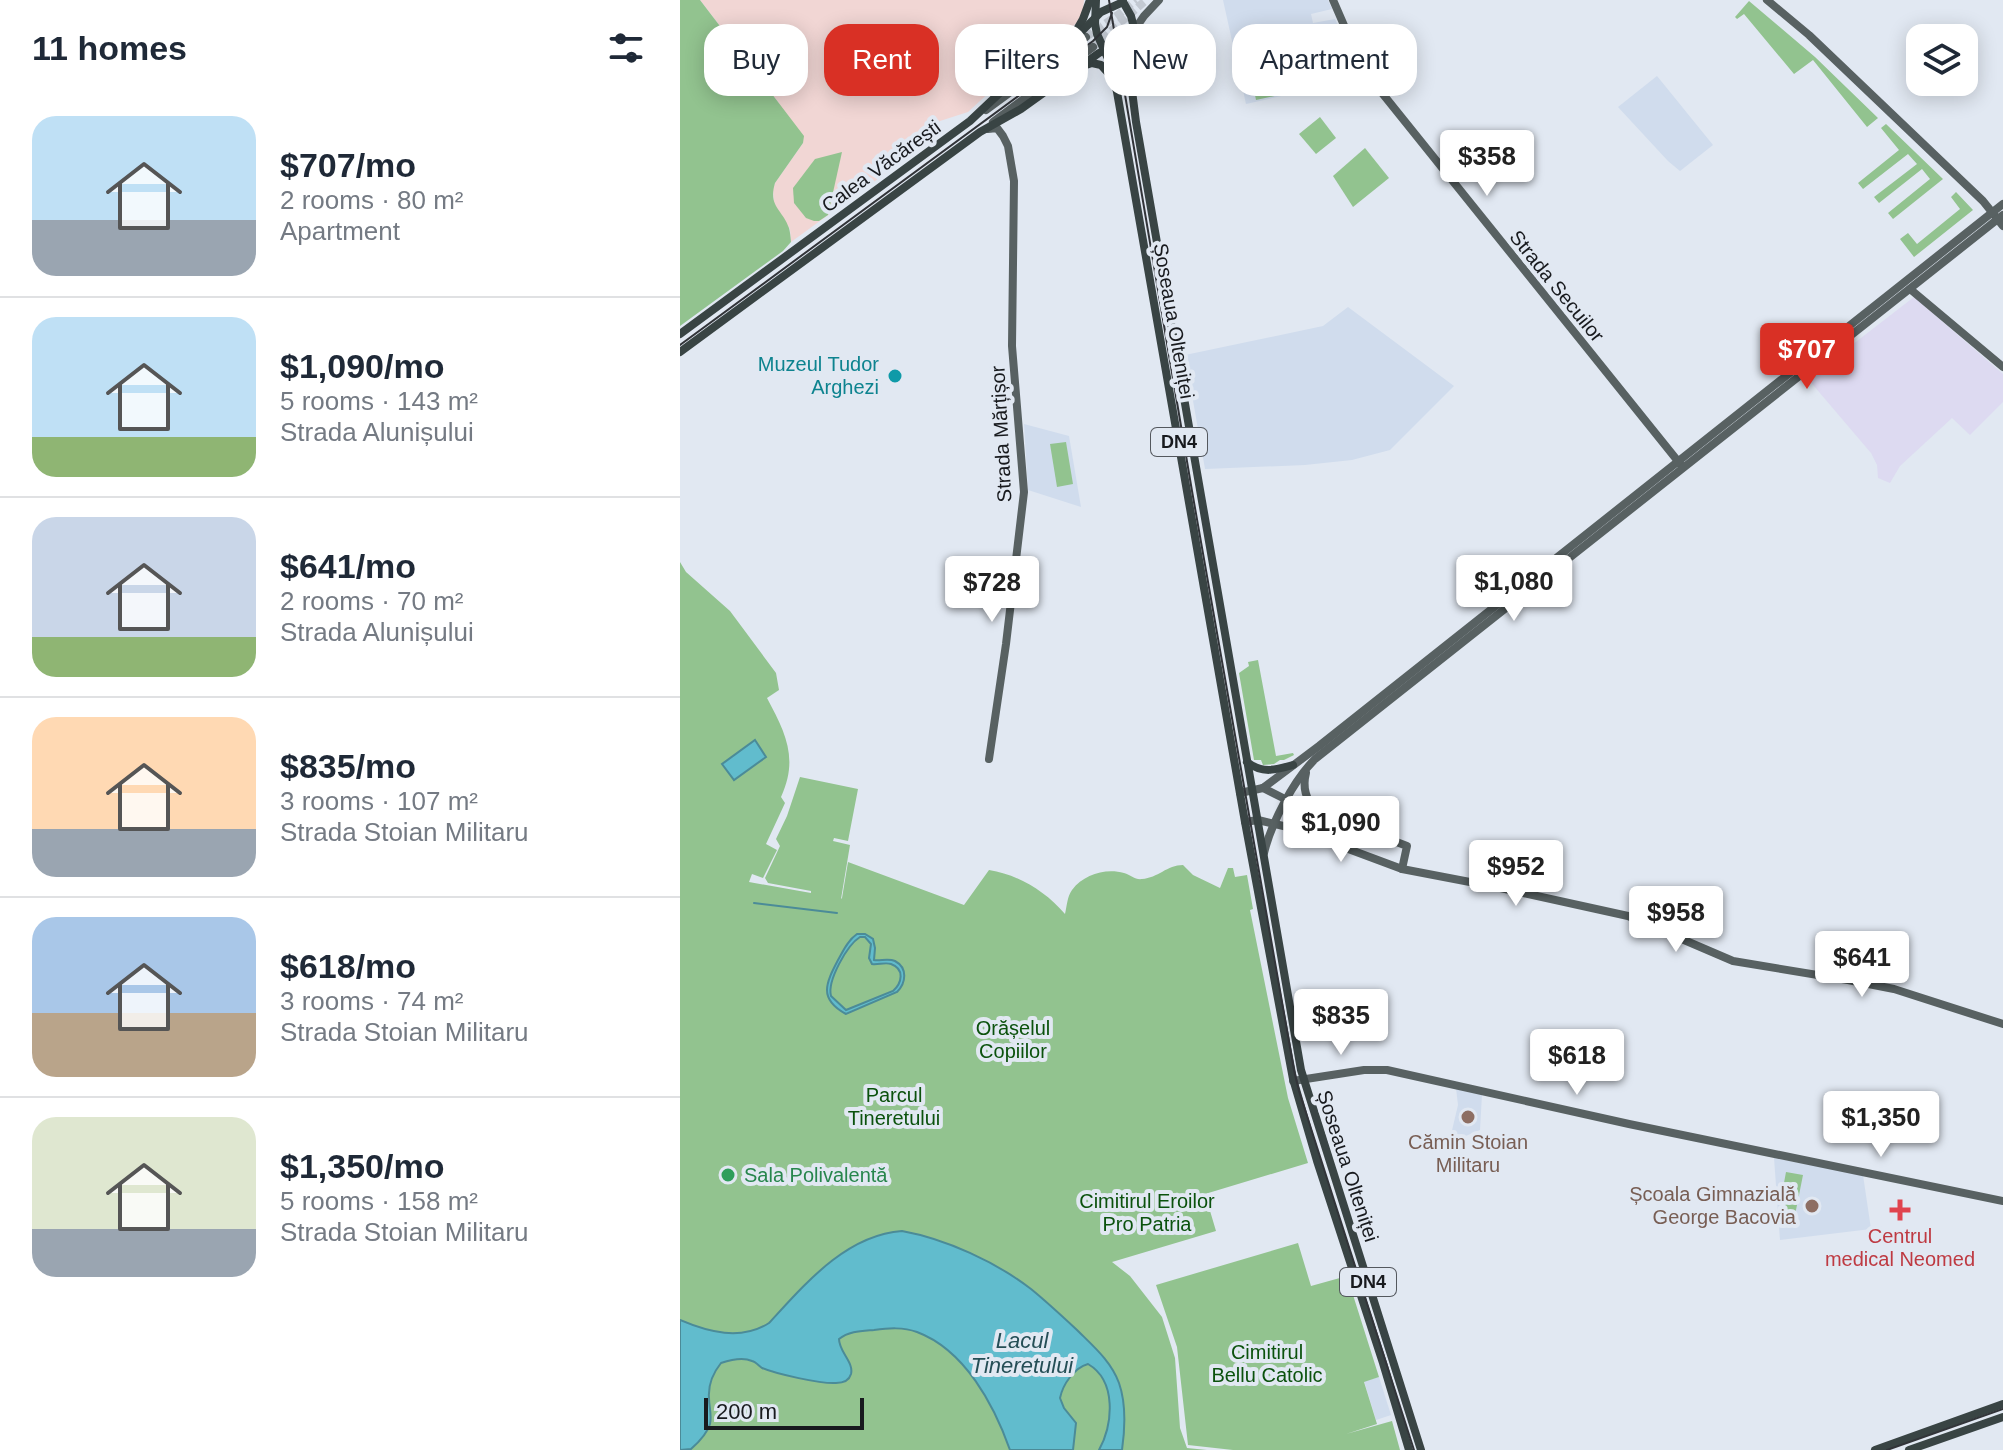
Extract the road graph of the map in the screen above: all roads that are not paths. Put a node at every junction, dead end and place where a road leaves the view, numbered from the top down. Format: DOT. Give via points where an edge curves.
graph roads {
  1 [pos="1093,0"];
  2 [pos="1159,0"];
  3 [pos="1333,0"];
  4 [pos="1767,0"];
  5 [pos="1123,1"];
  6 [pos="1095,17"];
  7 [pos="1080,24"];
  8 [pos="1132,24"];
  9 [pos="1138,24"];
  10 [pos="1088,25"];
  11 [pos="1093,47"];
  12 [pos="1104,49"];
  13 [pos="1088,61"];
  14 [pos="996,96"];
  15 [pos="1005,96"];
  16 [pos="1039,96"];
  17 [pos="1118,96"];
  18 [pos="1133,96"];
  19 [pos="1005,117"];
  20 [pos="970,121"];
  21 [pos="980,132"];
  22 [pos="1001,132"];
  23 [pos="2003,204"];
  24 [pos="1999,218"];
  25 [pos="810,239"];
  26 [pos="819,251"];
  27 [pos="1910,289"];
  28 [pos="680,334"];
  29 [pos="1825,350"];
  30 [pos="680,352"];
  31 [pos="2003,367"];
  32 [pos="1681,465"];
  33 [pos="989,759"];
  34 [pos="1247,762"];
  35 [pos="1293,765"];
  36 [pos="1308,767"];
  37 [pos="1263,788"];
  38 [pos="1252,791"];
  39 [pos="1240,793"];
  40 [pos="1287,800"];
  41 [pos="1317,812"];
  42 [pos="1258,820"];
  43 [pos="1245,822"];
  44 [pos="1275,824"];
  45 [pos="1264,854"];
  46 [pos="1402,869"];
  47 [pos="2003,1024"];
  48 [pos="1298,1080"];
  49 [pos="2003,1201"];
  50 [pos="2003,1404"];
  51 [pos="2003,1417"];
  52 [pos="1409,1450"];
  53 [pos="1421,1450"];
  54 [pos="1875,1450"];
  55 [pos="1909,1450"];
  1 -- 6 [label="main road, Șoseaua Olteniței / DN4"];
  1 -- 7 [label="main road"];
  2 -- 9 [label="street"];
  3 -- 32 [label="street, Strada Secuilor" via="1378,88"];
  4 -- 24 [label="street"];
  5 -- 6 [label="main road"];
  5 -- 8 [label="main road, Șoseaua Olteniței / DN4"];
  6 -- 10 [label="main road, Calea Văcărești"];
  6 -- 12 [label="main road, Șoseaua Olteniței / DN4"];
  11 -- 21 [label="street"];
  12 -- 13 [label="main road, Calea Văcărești"];
  14 -- 20 [label="main road, Calea Văcărești"];
  15 -- 20 [label="street"];
  16 -- 19 [label="main road, Calea Văcărești"];
  17 -- 39 [label="main road, Șoseaua Olteniței / DN4"];
  18 -- 34 [label="main road, Șoseaua Olteniței / DN4"];
  19 -- 21 [label="main road, Calea Văcărești"];
  19 -- 22 [label="street"];
  20 -- 25 [label="main road, Calea Văcărești"];
  21 -- 22 [label="street" via="995,127"];
  21 -- 26 [label="main road, Calea Văcărești"];
  22 -- 33 [label="street, Strada Mărțișor" via="1014,181 1012,346 1024,492"];
  23 -- 24 [label="street"];
  24 -- 27 [label="street"];
  24 -- 29 [label="street"];
  25 -- 26 [label="main road"];
  25 -- 28 [label="main road, Calea Văcărești"];
  26 -- 30 [label="main road, Calea Văcărești"];
  27 -- 29 [label="street"];
  27 -- 31 [label="street"];
  29 -- 32 [label="street"];
  32 -- 35 [label="street"];
  32 -- 36 [label="street"];
  34 -- 35 [label="main road" via="1267,771"];
  34 -- 38 [label="main road, Șoseaua Olteniței / DN4"];
  35 -- 37 [label="street"];
  36 -- 40 [label="street"];
  36 -- 41 [label="street" via="1305,793"];
  37 -- 38 [label="street"];
  37 -- 40 [label="street"];
  38 -- 39 [label="street"];
  38 -- 42 [label="main road, Șoseaua Olteniței / DN4"];
  39 -- 43 [label="main road, Șoseaua Olteniței / DN4"];
  40 -- 41 [label="street"];
  40 -- 44 [label="street"];
  41 -- 46 [label="street" via="1407,846"];
  42 -- 43 [label="street"];
  42 -- 44 [label="street"];
  42 -- 45 [label="main road, Șoseaua Olteniței / DN4"];
  43 -- 48 [label="main road, Șoseaua Olteniței / DN4"];
  44 -- 45 [label="street"];
  44 -- 46 [label="street"];
  45 -- 48 [label="main road, Șoseaua Olteniței / DN4"];
  46 -- 47 [label="street" via="1620,914 1733,961 1894,989"];
  48 -- 49 [label="street" via="1387,1070"];
  48 -- 52 [label="main road, Șoseaua Olteniței / DN4" via="1313,1150"];
  48 -- 53 [label="main road, Șoseaua Olteniței / DN4"];
  50 -- 54 [label="main road"];
  51 -- 55 [label="main road"];
}
